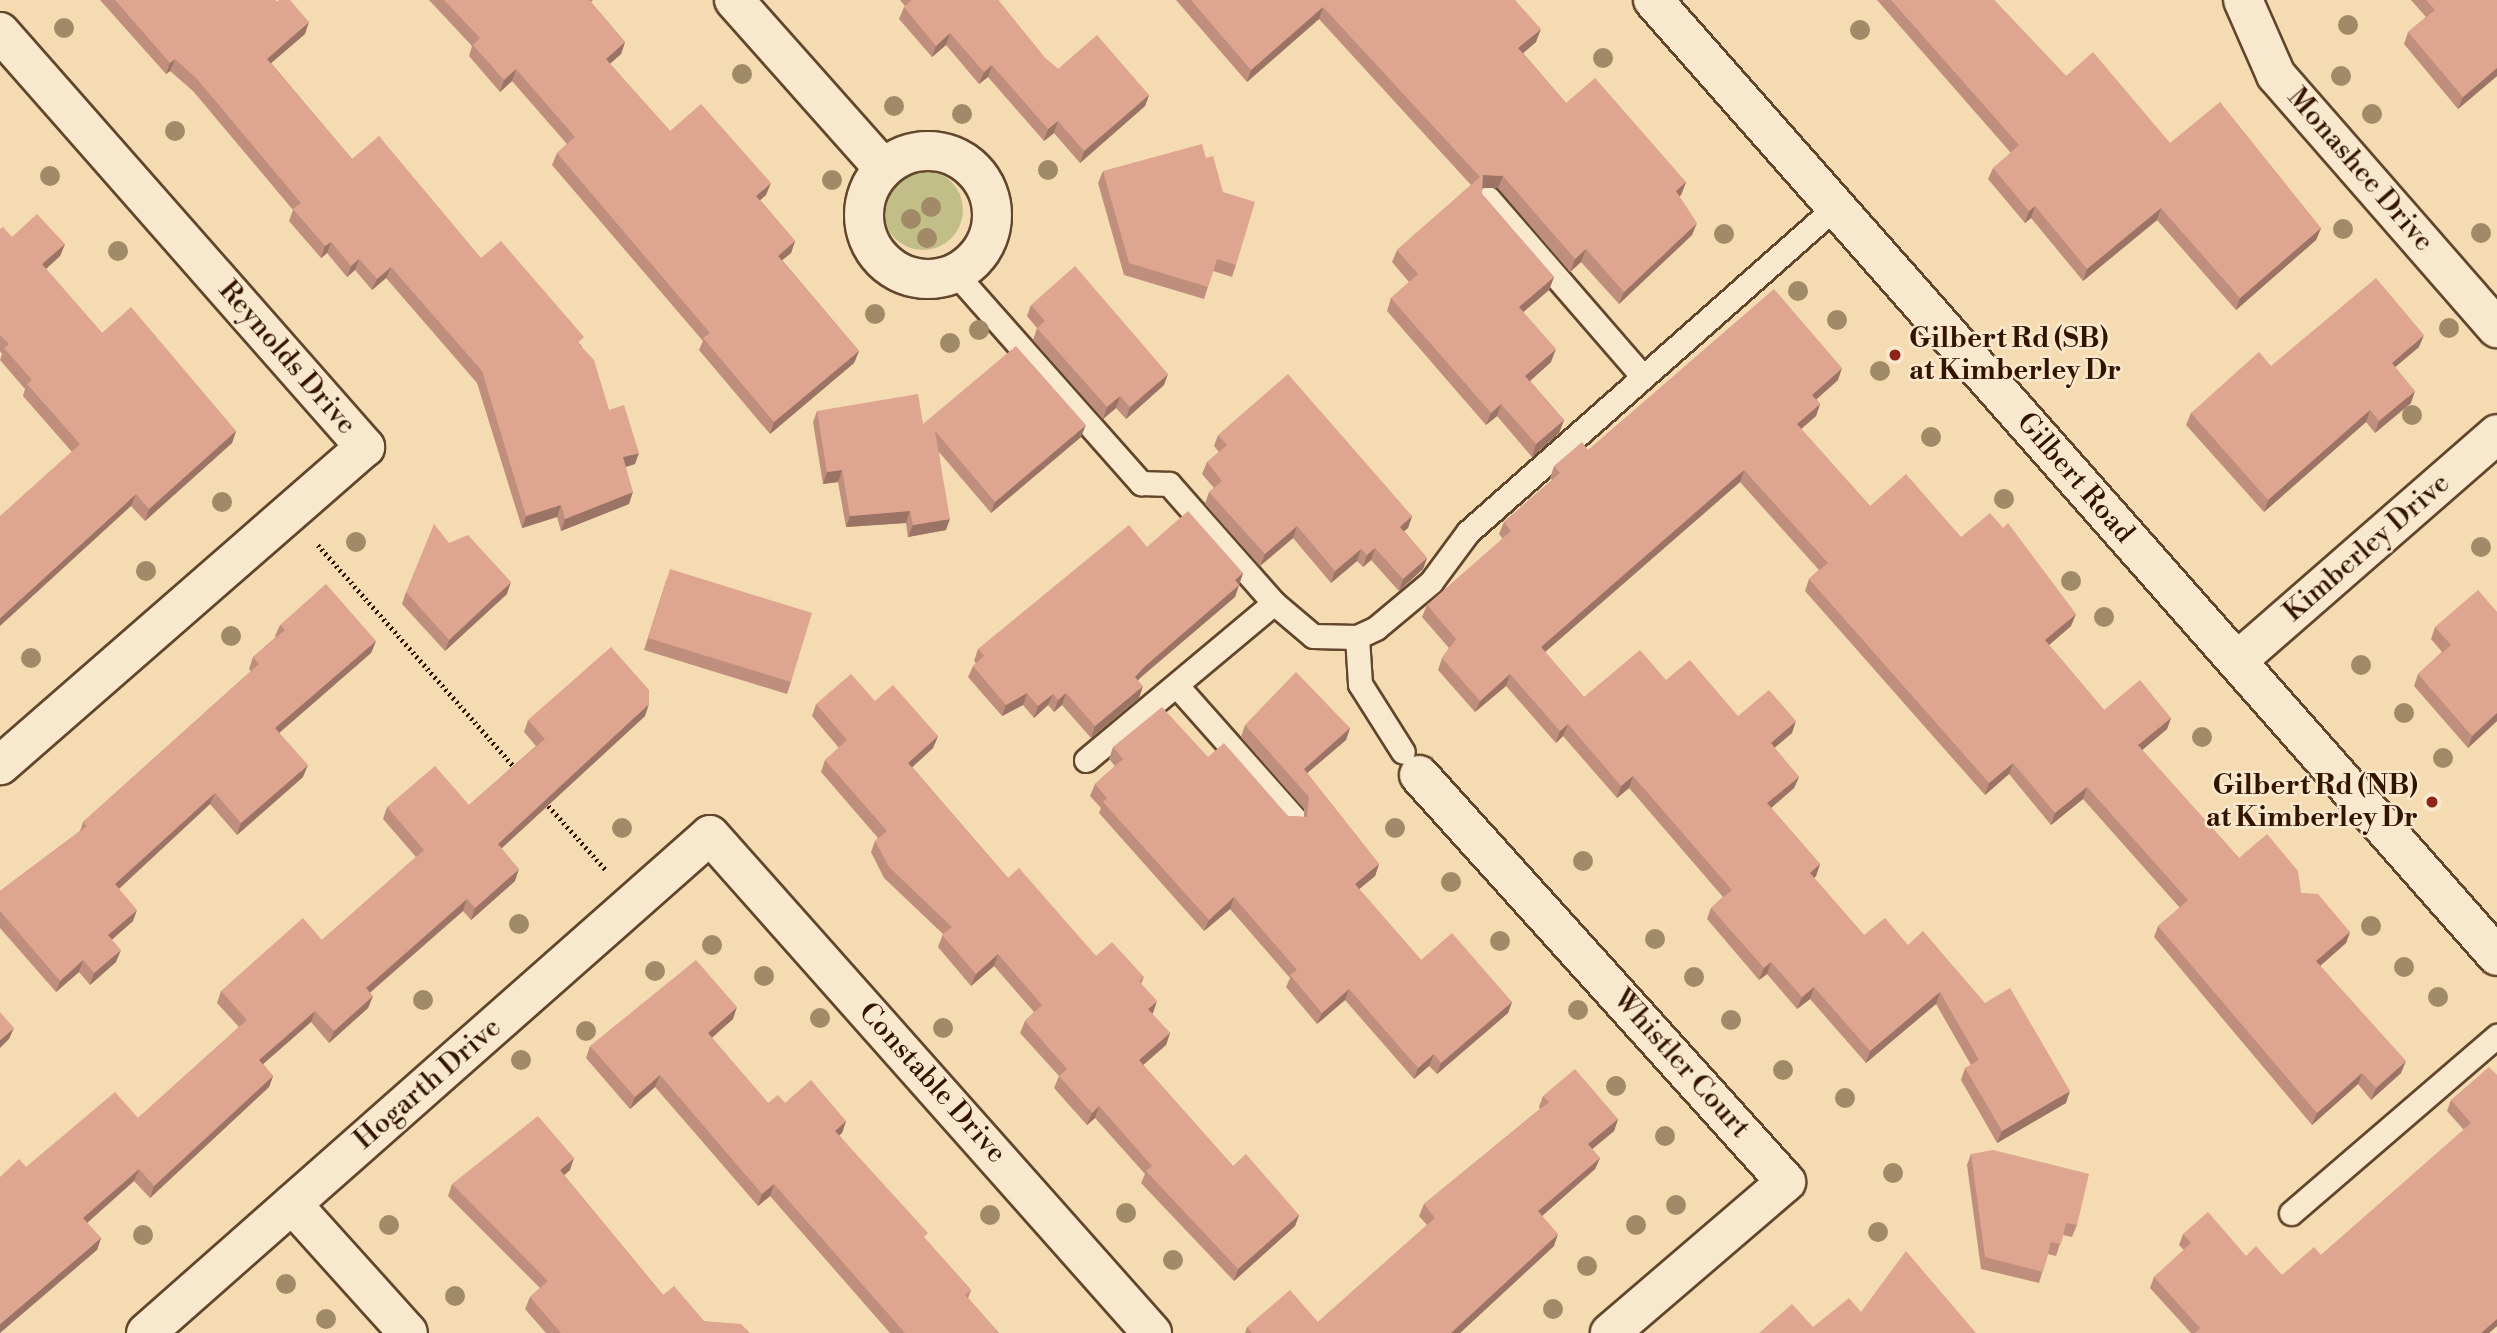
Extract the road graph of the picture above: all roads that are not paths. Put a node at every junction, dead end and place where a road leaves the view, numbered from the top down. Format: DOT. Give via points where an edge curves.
graph roads {
  1 [pos="734,0"];
  2 [pos="1653,0"];
  3 [pos="2243,0"];
  4 [pos="0,32"];
  5 [pos="883,168"];
  6 [pos="1488,198"];
  7 [pos="1835,207"];
  8 [pos="956,273"];
  9 [pos="2497,328"];
  10 [pos="1642,376"];
  11 [pos="2497,434"];
  12 [pos="1273,603"];
  13 [pos="1357,636"];
  14 [pos="2237,661"];
  15 [pos="1177,686"];
  16 [pos="1086,760"];
  17 [pos="1411,764"];
  18 [pos="0,765"];
  19 [pos="1294,818"];
  20 [pos="710,835"];
  21 [pos="2497,956"];
  22 [pos="2497,1036"];
  23 [pos="292,1204"];
  24 [pos="2291,1213"];
  25 [pos="146,1333"];
  26 [pos="408,1333"];
  27 [pos="1152,1333"];
  28 [pos="1610,1333"];
  1 -- 5 [label="street"];
  2 -- 7 [label="street, Gilbert Road"];
  3 -- 9 [label="street, Monashee Drive" via="2276,75"];
  4 -- 18 [label="street, Reynolds Drive" via="365,447"];
  5 -- 8 [label="street" via="863,208 873,250 908,277 930,280"];
  5 -- 8 [label="street" via="919,150 940,151 975,170 993,207 991,228 984,247"];
  6 -- 10 [label="lane"];
  7 -- 10 [label="lane"];
  7 -- 14 [label="street, Gilbert Road"];
  8 -- 12 [label="lane" via="1141,483 1169,484"];
  10 -- 13 [label="lane" via="1468,532 1431,582"];
  11 -- 14 [label="street, Kimberley Drive"];
  12 -- 13 [label="lane" via="1313,636"];
  12 -- 15 [label="lane"];
  13 -- 17 [label="lane" via="1360,684"];
  14 -- 21 [label="street, Gilbert Road"];
  15 -- 16 [label="lane"];
  15 -- 19 [label="lane"];
  17 -- 28 [label="street, Whistler Court" via="1786,1182"];
  20 -- 23 [label="street, Hogarth Drive"];
  20 -- 27 [label="street, Constable Drive"];
  22 -- 24 [label="lane"];
  23 -- 25 [label="street, Hogarth Drive"];
  23 -- 26 [label="street"];
}
